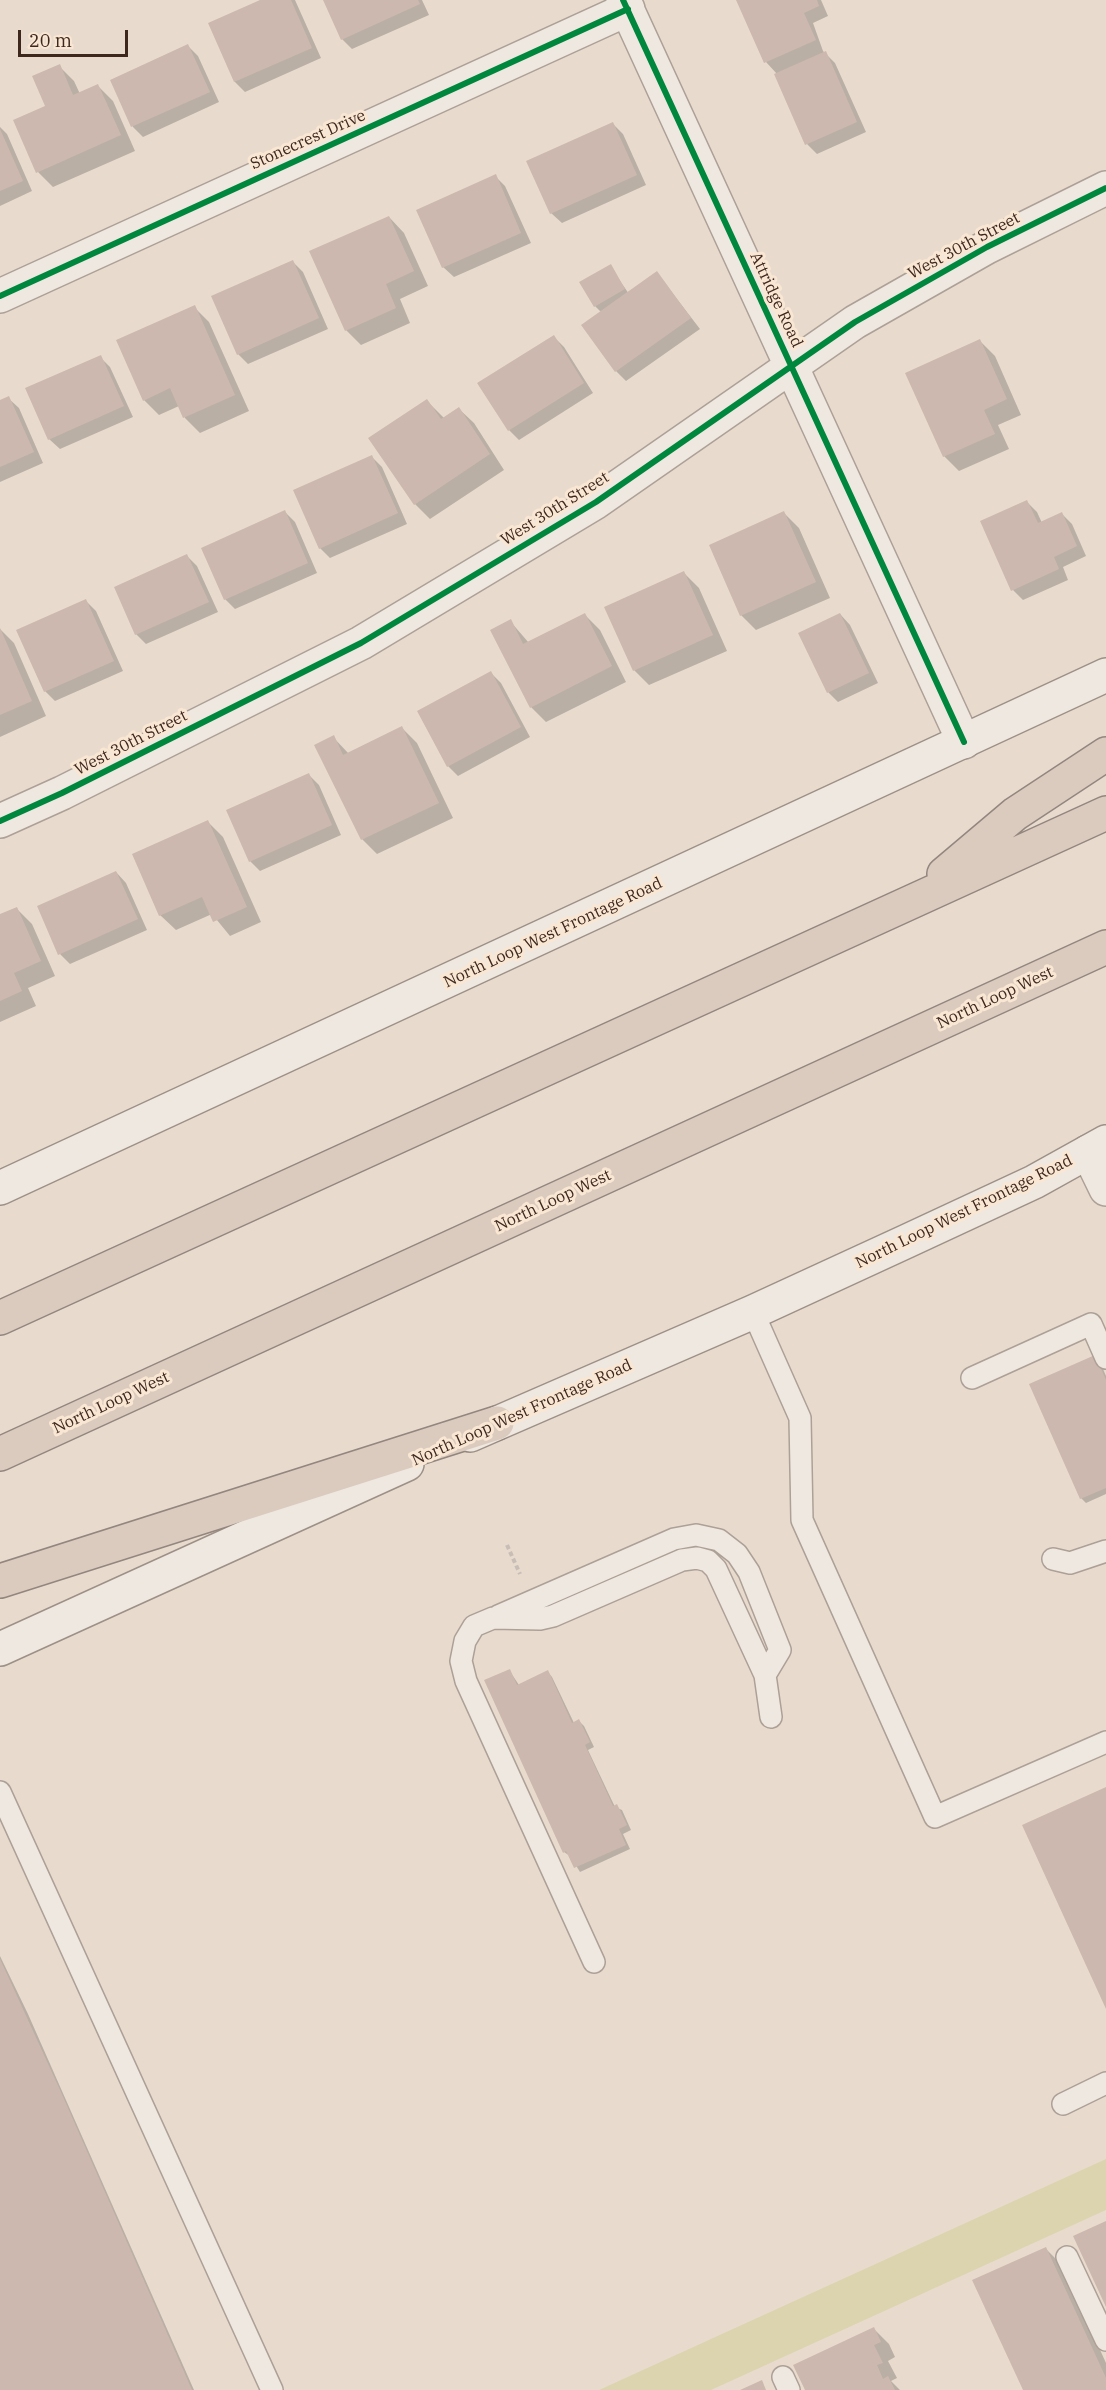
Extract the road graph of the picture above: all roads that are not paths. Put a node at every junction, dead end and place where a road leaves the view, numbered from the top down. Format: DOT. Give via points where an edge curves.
graph roads {
  1 [pos="626,5"];
  2 [pos="1106,188"];
  3 [pos="0,296"];
  4 [pos="791,365"];
  5 [pos="1106,675"];
  6 [pos="964,742"];
  7 [pos="1106,754"];
  8 [pos="1106,813"];
  9 [pos="0,821"];
  10 [pos="914,900"];
  11 [pos="1106,947"];
  12 [pos="1097,1147"];
  13 [pos="0,1188"];
  14 [pos="1106,1189"];
  15 [pos="753,1312"];
  16 [pos="0,1318"];
  17 [pos="1098,1324"];
  18 [pos="1106,1358"];
  19 [pos="972,1378"];
  20 [pos="497,1423"];
  21 [pos="0,1454"];
  22 [pos="1106,1551"];
  23 [pos="1053,1559"];
  24 [pos="0,1581"];
  25 [pos="493,1618"];
  26 [pos="0,1649"];
  27 [pos="765,1675"];
  28 [pos="771,1717"];
  29 [pos="1106,1742"];
  30 [pos="0,1792"];
  31 [pos="5,1815"];
  32 [pos="594,1962"];
  33 [pos="1106,2083"];
  34 [pos="1063,2104"];
  35 [pos="1068,2257"];
  36 [pos="1106,2340"];
  37 [pos="272,2390"];
  1 -- 3 [label="street, Stonecrest Drive"];
  1 -- 4 [label="street, Attridge Road"];
  2 -- 4 [label="street, West 30th Street" via="987,247 855,322"];
  4 -- 6 [label="street, Attridge Road"];
  4 -- 9 [label="street, West 30th Street" via="596,502 361,643"];
  5 -- 6 [label="street, North Loop West Frontage Road"];
  6 -- 13 [label="street, North Loop West Frontage Road"];
  7 -- 10 [label="highway" via="1015,814"];
  8 -- 10 [label="highway"];
  10 -- 16 [label="highway"];
  11 -- 21 [label="highway, North Loop West"];
  12 -- 14 [label="street"];
  12 -- 15 [label="street, North Loop West Frontage Road" via="1034,1182"];
  15 -- 20 [label="street, North Loop West Frontage Road"];
  15 -- 29 [label="lane" via="800,1418 802,1520 935,1817"];
  17 -- 18 [label="lane"];
  17 -- 19 [label="lane"];
  20 -- 24 [label="highway"];
  20 -- 26 [label="street, North Loop West Frontage Road"];
  22 -- 23 [label="lane" via="1070,1563"];
  25 -- 27 [label="lane" via="553,1616 682,1560 697,1558 716,1569"];
  25 -- 27 [label="lane" via="674,1539 696,1535 719,1540 737,1554 748,1572 780,1650"];
  25 -- 32 [label="lane" via="474,1626 465,1641 461,1661 466,1681"];
  27 -- 28 [label="lane"];
  30 -- 31 [label="lane"];
  31 -- 37 [label="lane"];
  33 -- 34 [label="lane"];
  35 -- 36 [label="lane"];
}
